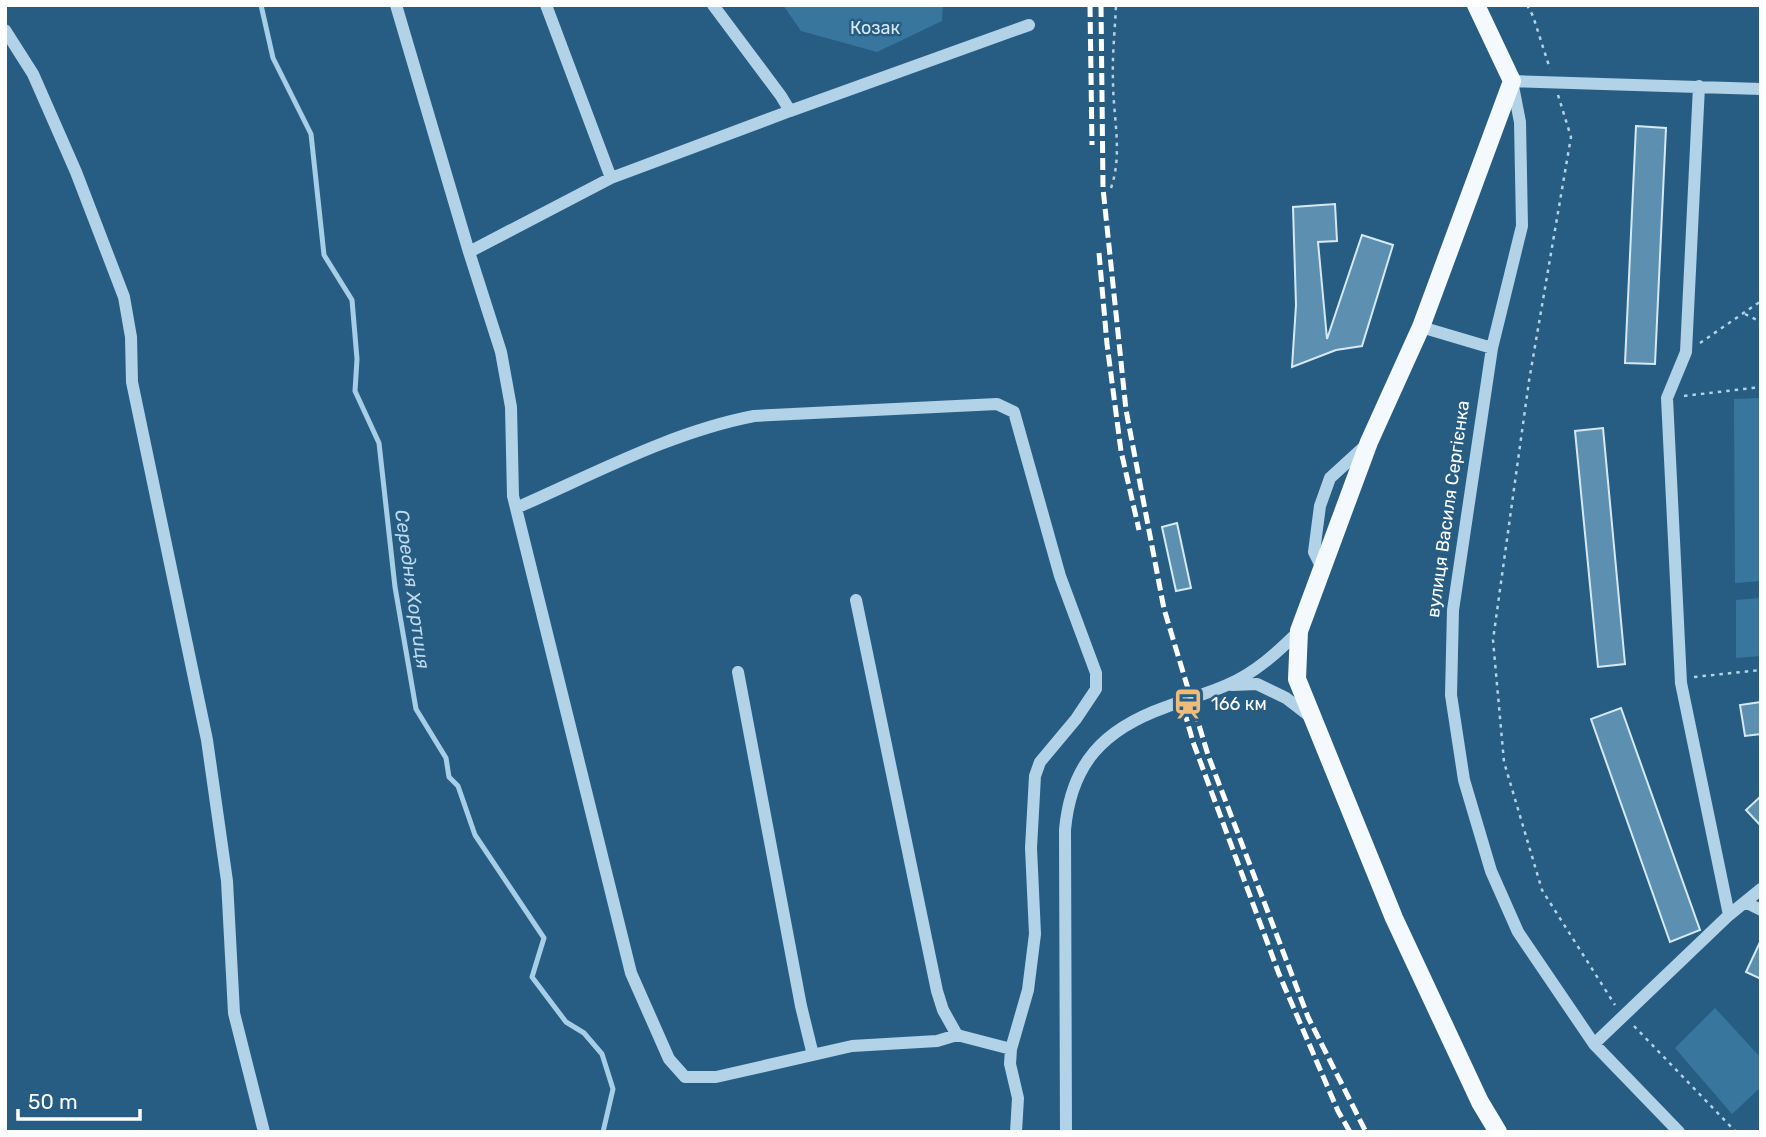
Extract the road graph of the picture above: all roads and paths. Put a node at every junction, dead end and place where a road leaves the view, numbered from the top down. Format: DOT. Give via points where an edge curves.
graph roads {
  1 [pos="396,5"];
  2 [pos="546,5"];
  3 [pos="713,5"];
  4 [pos="1116,5"];
  5 [pos="1476,5"];
  6 [pos="1527,5"];
  7 [pos="1029,25"];
  8 [pos="5,30"];
  9 [pos="1512,81"];
  10 [pos="1553,81"];
  11 [pos="1699,86"];
  12 [pos="1761,89"];
  13 [pos="790,111"];
  14 [pos="611,178"];
  15 [pos="1111,188"];
  16 [pos="469,252"];
  17 [pos="1761,301"];
  18 [pos="1744,313"];
  19 [pos="1761,323"];
  20 [pos="1421,327"];
  21 [pos="1492,348"];
  22 [pos="1686,352"];
  23 [pos="1761,387"];
  24 [pos="1667,398"];
  25 [pos="516,508"];
  26 [pos="856,600"];
  27 [pos="1299,631"];
  28 [pos="1761,670"];
  29 [pos="738,672"];
  30 [pos="1681,678"];
  31 [pos="1228,685"];
  32 [pos="1312,718"];
  33 [pos="1761,889"];
  34 [pos="1745,902"];
  35 [pos="1761,910"];
  36 [pos="1729,915"];
  37 [pos="1624,1015"];
  38 [pos="957,1035"];
  39 [pos="1594,1044"];
  40 [pos="1011,1049"];
  41 [pos="813,1055"];
  42 [pos="264,1132"];
  43 [pos="1016,1132"];
  44 [pos="1066,1132"];
  45 [pos="1498,1132"];
  46 [pos="1679,1132"];
  47 [pos="1736,1132"];
  1 -- 16 [label="street"];
  2 -- 14 [label="street"];
  3 -- 13 [label="street"];
  4 -- 15 [label="path" via="1113,81 1117,146"];
  5 -- 9 [label="main road, вулиця Василя Сергієнка"];
  6 -- 10 [label="path"];
  7 -- 13 [label="street"];
  8 -- 42 [label="street" via="33,74 124,297 132,382 207,740 228,881 234,1013"];
  9 -- 10 [label="street"];
  9 -- 20 [label="main road"];
  9 -- 21 [label="street, вулиця Василя Сергієнка" via="1520,122 1522,226"];
  10 -- 11 [label="street"];
  10 -- 37 [label="path" via="1571,136 1529,381 1493,640 1504,762 1542,890"];
  11 -- 12 [label="street"];
  11 -- 22 [label="street"];
  13 -- 14 [label="street"];
  14 -- 16 [label="street"];
  16 -- 25 [label="street" via="501,352 510,407"];
  17 -- 18 [label="path"];
  18 -- 19 [label="path"];
  18 -- 22 [label="path"];
  20 -- 21 [label="street"];
  20 -- 27 [label="main road" via="1369,442"];
  21 -- 39 [label="street, вулиця Василя Сергієнка" via="1453,610 1453,708 1464,780 1491,871 1518,932"];
  22 -- 24 [label="street"];
  23 -- 24 [label="path"];
  24 -- 30 [label="street"];
  25 -- 40 [label="street" via="668,442 754,416 998,404 1014,412 1060,576 1096,673 1096,689 1040,762 1035,776 1031,848 1035,934 1028,990"];
  25 -- 41 [label="street" via="631,974 669,1059 685,1077 716,1077"];
  26 -- 38 [label="street" via="937,991"];
  27 -- 31 [label="street" via="1270,659"];
  27 -- 32 [label="main road" via="1297,679"];
  28 -- 30 [label="path"];
  29 -- 41 [label="street"];
  30 -- 36 [label="street"];
  31 -- 32 [label="street" via="1257,684"];
  31 -- 44 [label="street" via="1162,708 1112,733 1086,761 1072,789 1065,830"];
  32 -- 45 [label="main road" via="1394,918"];
  33 -- 34 [label="street"];
  34 -- 35 [label="street"];
  34 -- 36 [label="street"];
  36 -- 37 [label="street"];
  37 -- 39 [label="street"];
  37 -- 47 [label="path"];
  38 -- 40 [label="street"];
  38 -- 41 [label="street" via="937,1041 852,1046"];
  39 -- 46 [label="street, вулиця Василя Сергієнка"];
  40 -- 43 [label="street"];
}
